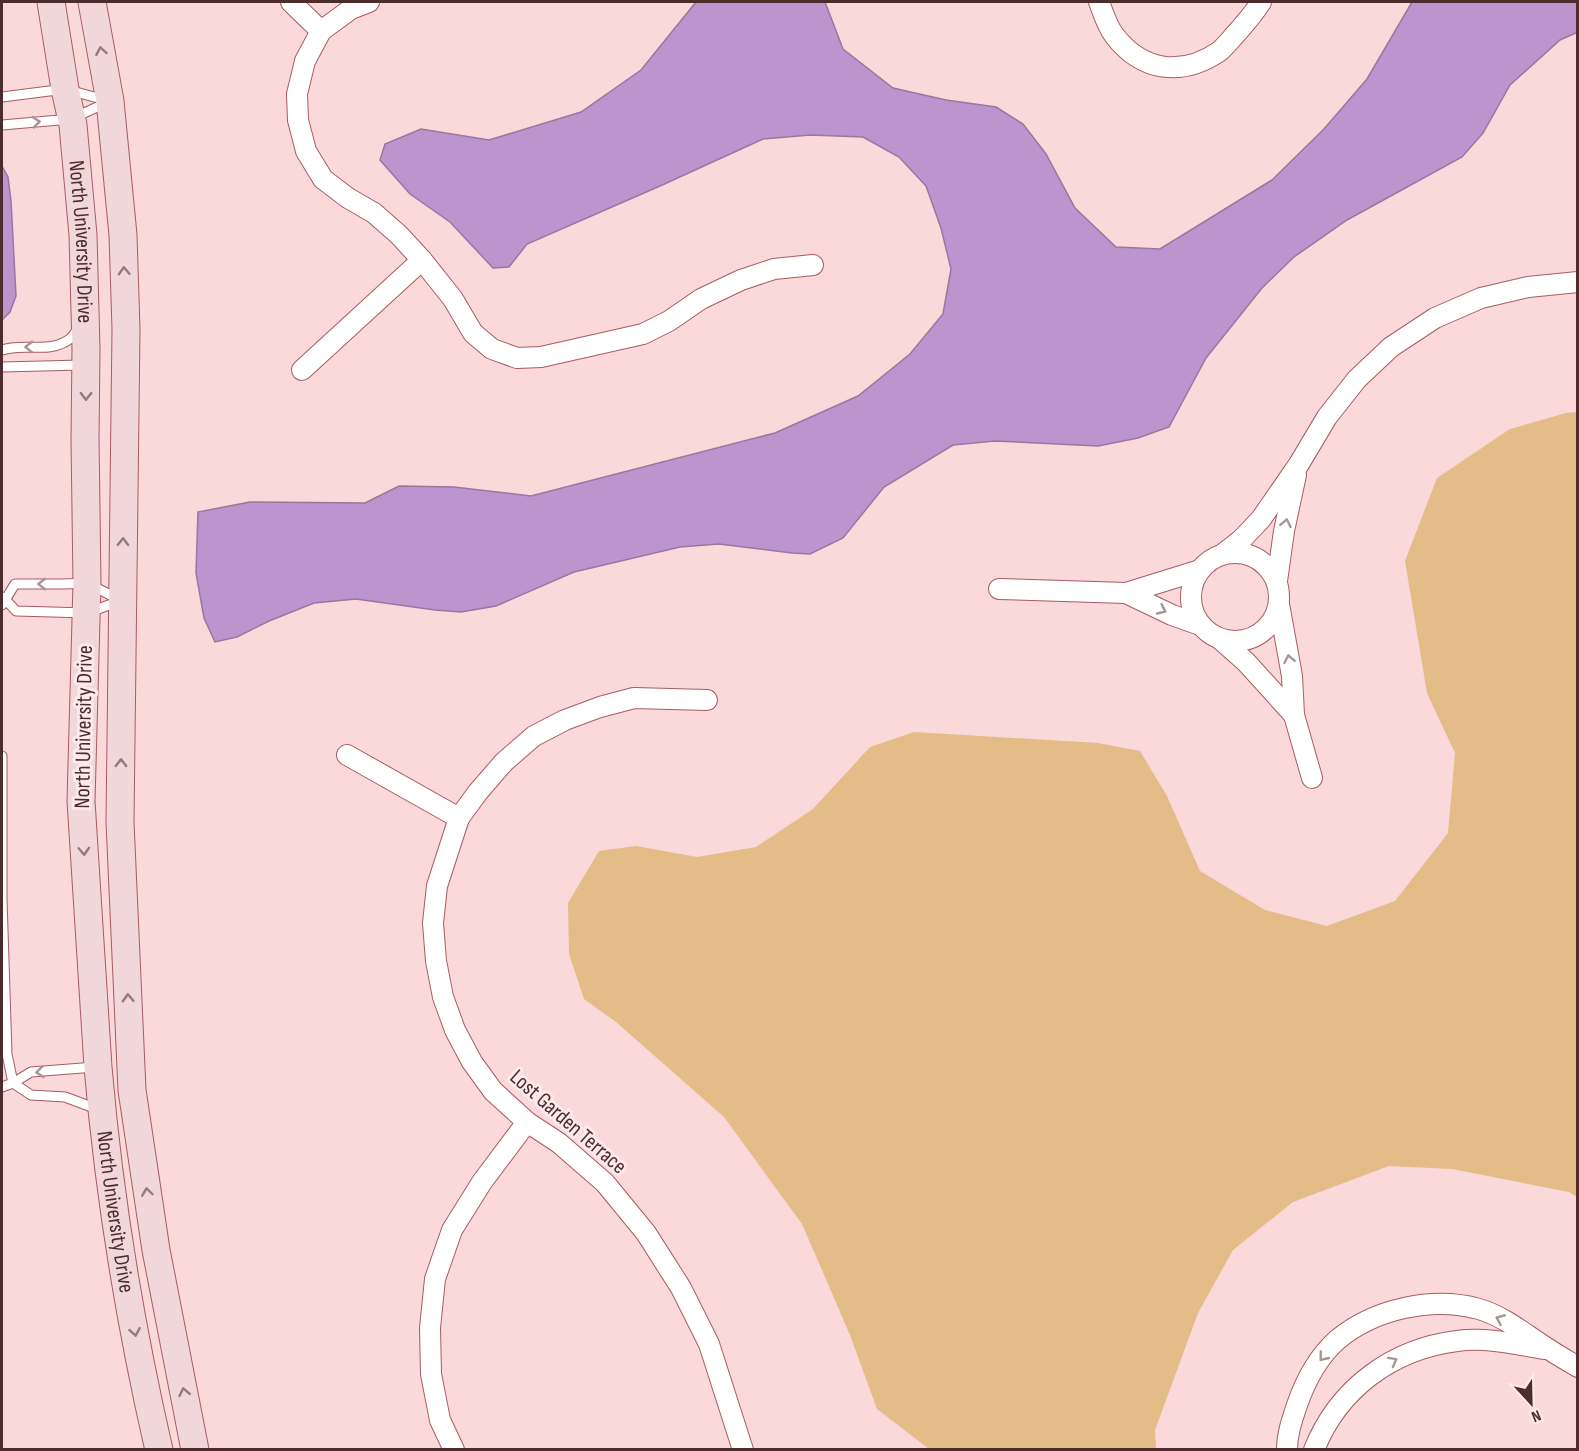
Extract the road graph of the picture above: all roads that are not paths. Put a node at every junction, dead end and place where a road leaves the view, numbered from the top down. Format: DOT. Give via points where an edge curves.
graph roads {
  1 [pos="51,2"];
  2 [pos="92,2"];
  3 [pos="291,2"];
  4 [pos="369,2"];
  5 [pos="1099,2"];
  6 [pos="1261,2"];
  7 [pos="321,31"];
  8 [pos="65,89"];
  9 [pos="2,97"];
  10 [pos="110,101"];
  11 [pos="71,119"];
  12 [pos="2,125"];
  13 [pos="422,260"];
  14 [pos="813,265"];
  15 [pos="1578,282"];
  16 [pos="85,316"];
  17 [pos="2,350"];
  18 [pos="86,365"];
  19 [pos="2,367"];
  20 [pos="302,370"];
  21 [pos="1299,464"];
  22 [pos="1223,554"];
  23 [pos="1200,570"];
  24 [pos="1277,581"];
  25 [pos="87,583"];
  26 [pos="999,589"];
  27 [pos="1126,593"];
  28 [pos="3,600"];
  29 [pos="122,600"];
  30 [pos="1280,604"];
  31 [pos="87,613"];
  32 [pos="1200,625"];
  33 [pos="1220,639"];
  34 [pos="707,700"];
  35 [pos="1294,715"];
  36 [pos="347,755"];
  37 [pos="2,756"];
  38 [pos="1312,778"];
  39 [pos="459,818"];
  40 [pos="98,1067"];
  41 [pos="13,1083"];
  42 [pos="2,1087"];
  43 [pos="102,1111"];
  44 [pos="527,1122"];
  45 [pos="156,1250"];
  46 [pos="121,1254"];
  47 [pos="1549,1350"];
  48 [pos="1578,1367"];
  49 [pos="159,1449"];
  50 [pos="195,1449"];
  51 [pos="454,1449"];
  52 [pos="743,1449"];
  53 [pos="1287,1449"];
  54 [pos="1314,1449"];
  1 -- 8 [label="main road, North University Drive"];
  10 -- 2 [label="main road, North University Drive, one-way"];
  3 -- 7 [label="street"];
  4 -- 7 [label="street" via="351,9"];
  5 -- 6 [label="street" via="1113,34 1130,51 1149,64 1167,68 1192,64 1220,50"];
  7 -- 13 [label="street" via="305,61 297,94 298,120 306,151 323,179 374,213"];
  8 -- 9 [label="lane"];
  8 -- 10 [label="lane"];
  8 -- 11 [label="main road, North University Drive"];
  10 -- 11 [label="lane"];
  29 -- 10 [label="main road, North University Drive, one-way" via="126,329 123,235"];
  12 -- 11 [label="lane, one-way"];
  11 -- 16 [label="main road, North University Drive" via="83,235"];
  13 -- 14 [label="street" via="453,299 473,333 492,349 517,358 540,357 643,334 741,280 774,268"];
  13 -- 20 [label="street"];
  15 -- 21 [label="street" via="1528,287 1481,298 1435,318 1391,347 1357,379 1327,417"];
  16 -- 17 [label="lane, one-way" via="71,337 58,345"];
  16 -- 18 [label="main road, North University Drive"];
  18 -- 19 [label="lane"];
  18 -- 25 [label="main road, North University Drive, one-way"];
  21 -- 22 [label="street" via="1261,519"];
  24 -- 21 [label="street, one-way"];
  22 -- 23 [label="street"];
  22 -- 24 [label="street" via="1249,555 1261,561"];
  23 -- 27 [label="street"];
  23 -- 32 [label="street" via="1191,598"];
  24 -- 30 [label="street"];
  25 -- 28 [label="lane, one-way" via="15,584"];
  25 -- 29 [label="lane"];
  25 -- 31 [label="main road, North University Drive"];
  26 -- 27 [label="street"];
  27 -- 32 [label="street, one-way"];
  28 -- 31 [label="lane" via="16,611"];
  29 -- 31 [label="lane"];
  45 -- 29 [label="main road, North University Drive, one-way" via="132,1090 120,822"];
  30 -- 33 [label="street" via="1276,616 1258,635 1233,642"];
  35 -- 30 [label="street, one-way"];
  31 -- 40 [label="main road, North University Drive, one-way" via="81,801"];
  32 -- 33 [label="street"];
  33 -- 35 [label="street"];
  34 -- 39 [label="street, Lost Garden Terrace" via="634,698 565,720 534,736 504,762"];
  35 -- 38 [label="street"];
  36 -- 39 [label="street"];
  37 -- 41 [label="lane" via="7,1054"];
  39 -- 44 [label="street, Lost Garden Terrace" via="437,886 433,923 443,997 472,1062 494,1091"];
  40 -- 41 [label="lane, one-way" via="31,1072"];
  40 -- 43 [label="main road, North University Drive"];
  41 -- 42 [label="lane"];
  41 -- 43 [label="lane" via="30,1095 65,1098"];
  43 -- 46 [label="main road, North University Drive"];
  44 -- 51 [label="street" via="452,1230 435,1279 431,1374 440,1420"];
  44 -- 52 [label="street, Lost Garden Terrace" via="559,1143 605,1183 646,1233 681,1288 709,1344"];
  45 -- 46 [label="main road"];
  50 -- 45 [label="main road, North University Drive, one-way"];
  46 -- 49 [label="main road, North University Drive, one-way"];
  47 -- 48 [label="street"];
  47 -- 53 [label="street, one-way" via="1515,1326 1479,1310 1448,1304 1383,1314 1337,1341 1319,1362 1303,1386"];
  54 -- 47 [label="street, one-way" via="1326,1423 1350,1392 1365,1378 1403,1356 1458,1340 1508,1342"];
}
